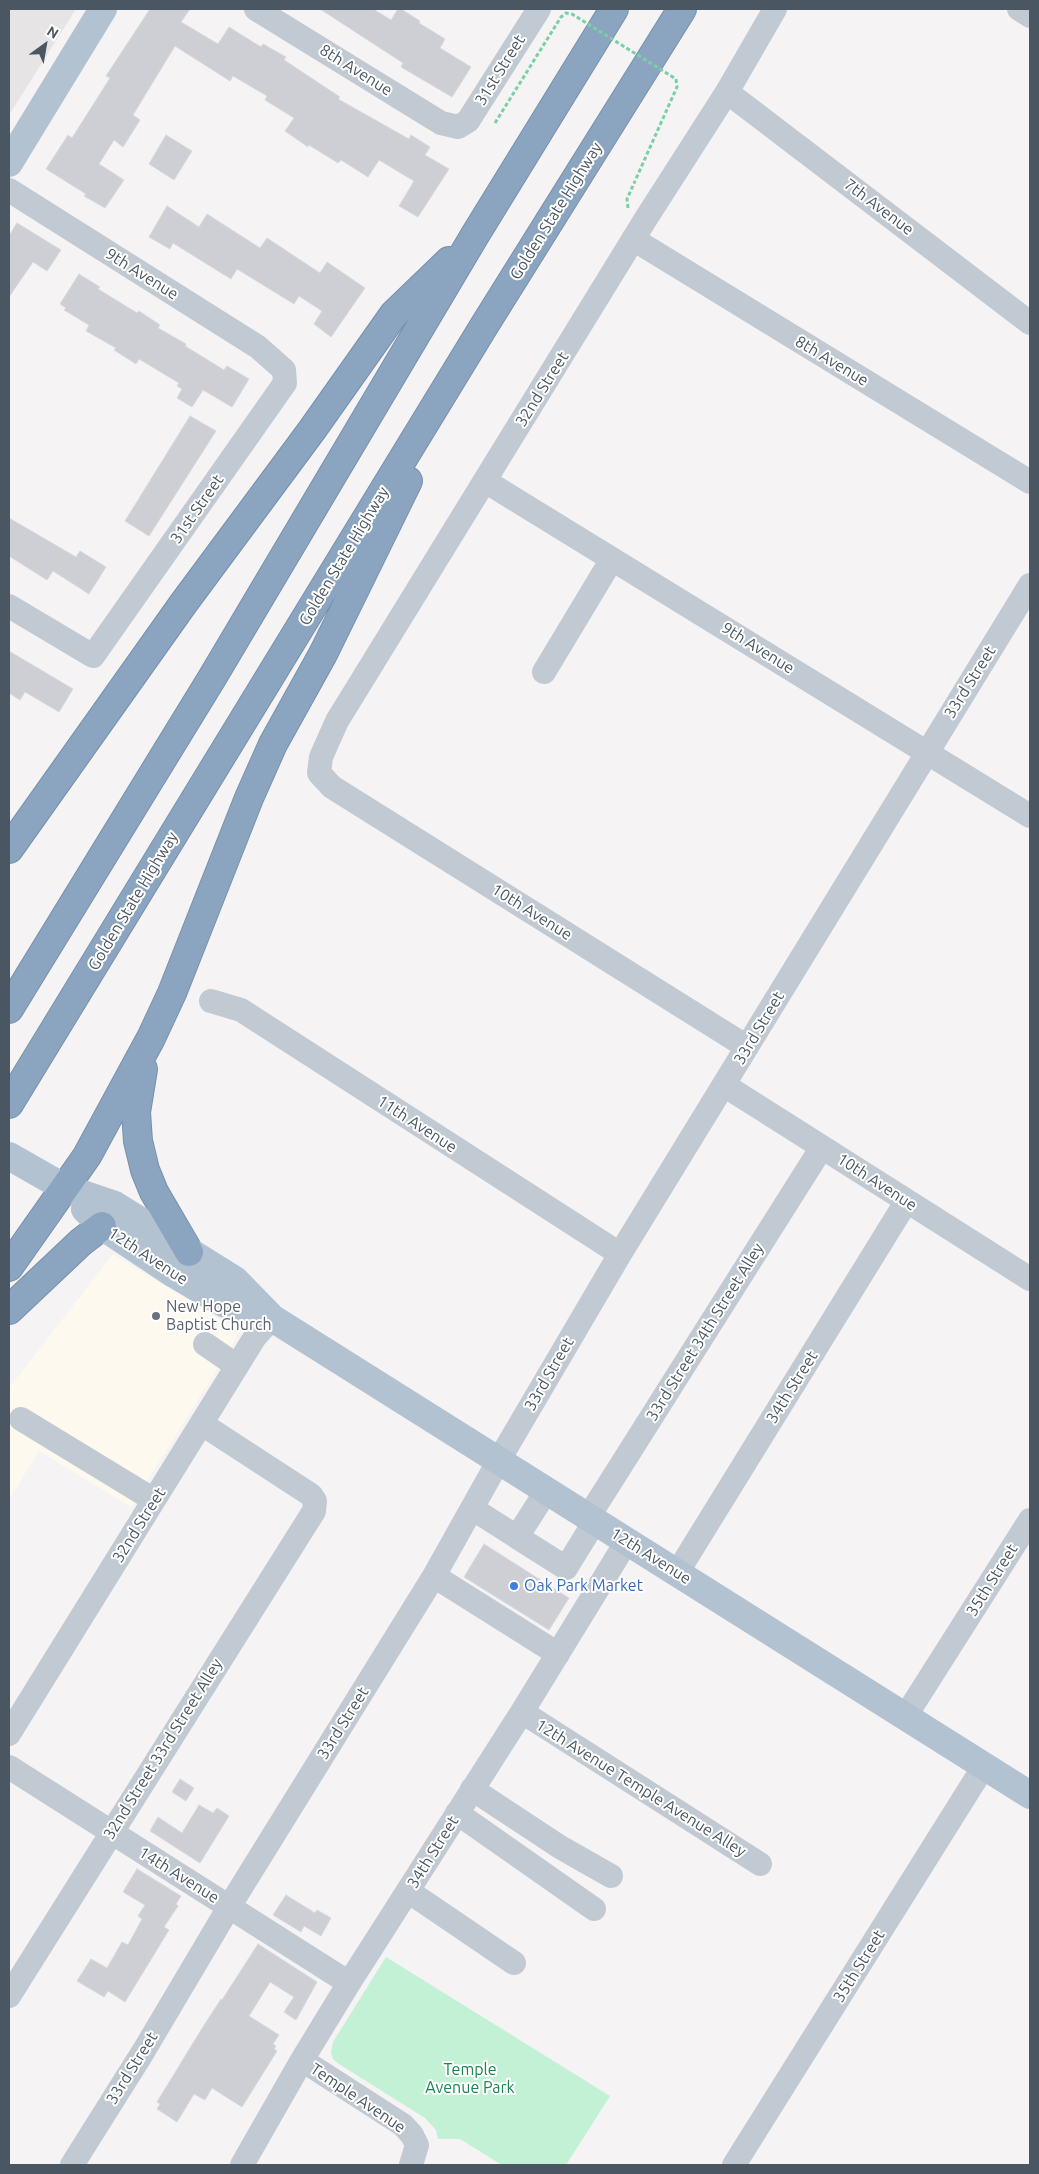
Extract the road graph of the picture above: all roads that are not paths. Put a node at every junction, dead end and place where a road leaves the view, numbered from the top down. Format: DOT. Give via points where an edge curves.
graph roads {
  1 [pos="103,9"];
  2 [pos="256,9"];
  3 [pos="539,9"];
  4 [pos="614,9"];
  5 [pos="682,9"];
  6 [pos="776,9"];
  7 [pos="1019,9"];
  8 [pos="1030,16"];
  9 [pos="727,92"];
  10 [pos="458,127"];
  11 [pos="9,163"];
  12 [pos="9,190"];
  13 [pos="475,235"];
  14 [pos="634,239"];
  15 [pos="1030,323"];
  16 [pos="484,326"];
  17 [pos="275,361"];
  18 [pos="485,481"];
  19 [pos="1030,482"];
  20 [pos="612,560"];
  21 [pos="1030,585"];
  22 [pos="9,606"];
  23 [pos="544,672"];
  24 [pos="927,752"];
  25 [pos="319,773"];
  26 [pos="1030,816"];
  27 [pos="9,849"];
  28 [pos="211,1001"];
  29 [pos="9,1009"];
  30 [pos="151,1038"];
  31 [pos="747,1047"];
  32 [pos="724,1085"];
  33 [pos="9,1104"];
  34 [pos="822,1147"];
  35 [pos="9,1156"];
  36 [pos="56,1183"];
  37 [pos="906,1202"];
  38 [pos="102,1226"];
  39 [pos="190,1252"];
  40 [pos="620,1254"];
  41 [pos="9,1267"];
  42 [pos="1030,1279"];
  43 [pos="9,1310"];
  44 [pos="272,1318"];
  45 [pos="204,1344"];
  46 [pos="237,1366"];
  47 [pos="21,1419"];
  48 [pos="202,1424"];
  49 [pos="499,1460"];
  50 [pos="547,1490"];
  51 [pos="154,1500"];
  52 [pos="473,1509"];
  53 [pos="592,1519"];
  54 [pos="1030,1520"];
  55 [pos="517,1537"];
  56 [pos="627,1541"];
  57 [pos="566,1568"];
  58 [pos="677,1573"];
  59 [pos="434,1576"];
  60 [pos="598,1588"];
  61 [pos="558,1654"];
  62 [pos="522,1712"];
  63 [pos="905,1717"];
  64 [pos="9,1734"];
  65 [pos="984,1766"];
  66 [pos="9,1767"];
  67 [pos="472,1790"];
  68 [pos="1030,1795"];
  69 [pos="458,1813"];
  70 [pos="110,1832"];
  71 [pos="760,1864"];
  72 [pos="611,1876"];
  73 [pos="408,1891"];
  74 [pos="229,1906"];
  75 [pos="594,1910"];
  76 [pos="514,1963"];
  77 [pos="349,1983"];
  78 [pos="9,1996"];
  79 [pos="302,2060"];
  80 [pos="72,2165"];
  81 [pos="242,2165"];
  82 [pos="411,2165"];
  83 [pos="734,2165"];
  1 -- 11 [label="main road"];
  2 -- 10 [label="street, 8th Avenue" via="441,123"];
  3 -- 10 [label="street, 31st Street" via="468,121"];
  4 -- 13 [label="highway"];
  5 -- 16 [label="highway, Golden State Highway"];
  6 -- 9 [label="street, 32nd Street"];
  7 -- 8 [label="street"];
  9 -- 14 [label="street, 32nd Street"];
  9 -- 15 [label="street, 7th Avenue"];
  12 -- 17 [label="street, 9th Avenue" via="258,347"];
  13 -- 27 [label="highway" via="394,314"];
  13 -- 29 [label="highway" via="212,678"];
  14 -- 18 [label="street, 32nd Street"];
  14 -- 19 [label="street, 8th Avenue"];
  16 -- 30 [label="highway" via="323,654 273,744"];
  16 -- 33 [label="highway, Golden State Highway"];
  17 -- 22 [label="street, 31st Street" via="284,370 285,383 93,656"];
  18 -- 20 [label="street, 9th Avenue"];
  18 -- 25 [label="street, 32nd Street" via="338,721 321,757"];
  20 -- 23 [label="street"];
  20 -- 24 [label="street, 9th Avenue"];
  21 -- 24 [label="street, 33rd Street"];
  24 -- 26 [label="street, 9th Avenue"];
  24 -- 31 [label="street, 33rd Street"];
  25 -- 31 [label="street, 10th Avenue" via="332,787"];
  28 -- 40 [label="street, 11th Avenue" via="241,1010"];
  30 -- 36 [label="highway" via="87,1156"];
  30 -- 39 [label="highway" via="138,1093 138,1142 154,1192"];
  31 -- 32 [label="street, 33rd Street"];
  32 -- 34 [label="street, 10th Avenue"];
  32 -- 40 [label="street, 33rd Street"];
  34 -- 37 [label="street, 10th Avenue"];
  34 -- 53 [label="street, 33rd Street 34th Street Alley"];
  35 -- 36 [label="main road, 12th Avenue"];
  36 -- 38 [label="main road, 12th Avenue"];
  36 -- 39 [label="main road, 12th Avenue" via="115,1205"];
  36 -- 41 [label="highway"];
  37 -- 42 [label="street, 10th Avenue"];
  37 -- 58 [label="street, 34th Street"];
  38 -- 43 [label="highway"];
  38 -- 44 [label="main road, 12th Avenue" via="225,1304"];
  39 -- 44 [label="main road, 12th Avenue" via="235,1280"];
  40 -- 49 [label="street, 33rd Street"];
  44 -- 46 [label="street, 32nd Street" via="255,1337"];
  44 -- 49 [label="main road, 12th Avenue"];
  45 -- 46 [label="street"];
  46 -- 48 [label="street, 32nd Street"];
  47 -- 51 [label="street"];
  48 -- 51 [label="street, 32nd Street"];
  48 -- 70 [label="street, 32nd Street 33rd Street Alley" via="310,1494 315,1501 314,1511"];
  49 -- 50 [label="main road, 12th Avenue"];
  49 -- 52 [label="street, 33rd Street"];
  50 -- 53 [label="main road, 12th Avenue"];
  50 -- 55 [label="street"];
  51 -- 64 [label="street, 32nd Street"];
  52 -- 55 [label="street"];
  52 -- 59 [label="street, 33rd Street"];
  53 -- 56 [label="main road, 12th Avenue"];
  53 -- 57 [label="street, 33rd Street 34th Street Alley"];
  54 -- 63 [label="street, 35th Street"];
  55 -- 57 [label="street"];
  56 -- 58 [label="main road, 12th Avenue"];
  56 -- 60 [label="street, 34th Street"];
  57 -- 60 [label="street"];
  58 -- 63 [label="main road, 12th Avenue"];
  59 -- 61 [label="street"];
  59 -- 74 [label="street, 33rd Street"];
  60 -- 61 [label="street, 34th Street"];
  61 -- 62 [label="street, 34th Street"];
  62 -- 67 [label="street, 34th Street"];
  62 -- 71 [label="street, 12th Avenue Temple Avenue Alley"];
  63 -- 65 [label="main road, 12th Avenue"];
  65 -- 68 [label="main road, 12th Avenue"];
  65 -- 83 [label="street, 35th Street"];
  66 -- 70 [label="street, 14th Avenue"];
  67 -- 69 [label="street, 34th Street"];
  67 -- 72 [label="street"];
  69 -- 73 [label="street, 34th Street"];
  69 -- 75 [label="street"];
  70 -- 74 [label="street, 14th Avenue"];
  70 -- 78 [label="street, 32nd Street 33rd Street Alley"];
  73 -- 76 [label="street"];
  73 -- 77 [label="street, 34th Street"];
  74 -- 77 [label="street, 14th Avenue"];
  74 -- 80 [label="street, 33rd Street"];
  77 -- 79 [label="street, 34th Street"];
  79 -- 81 [label="street, 34th Street"];
  79 -- 82 [label="street, Temple Avenue" via="403,2125 417,2145"];
}
